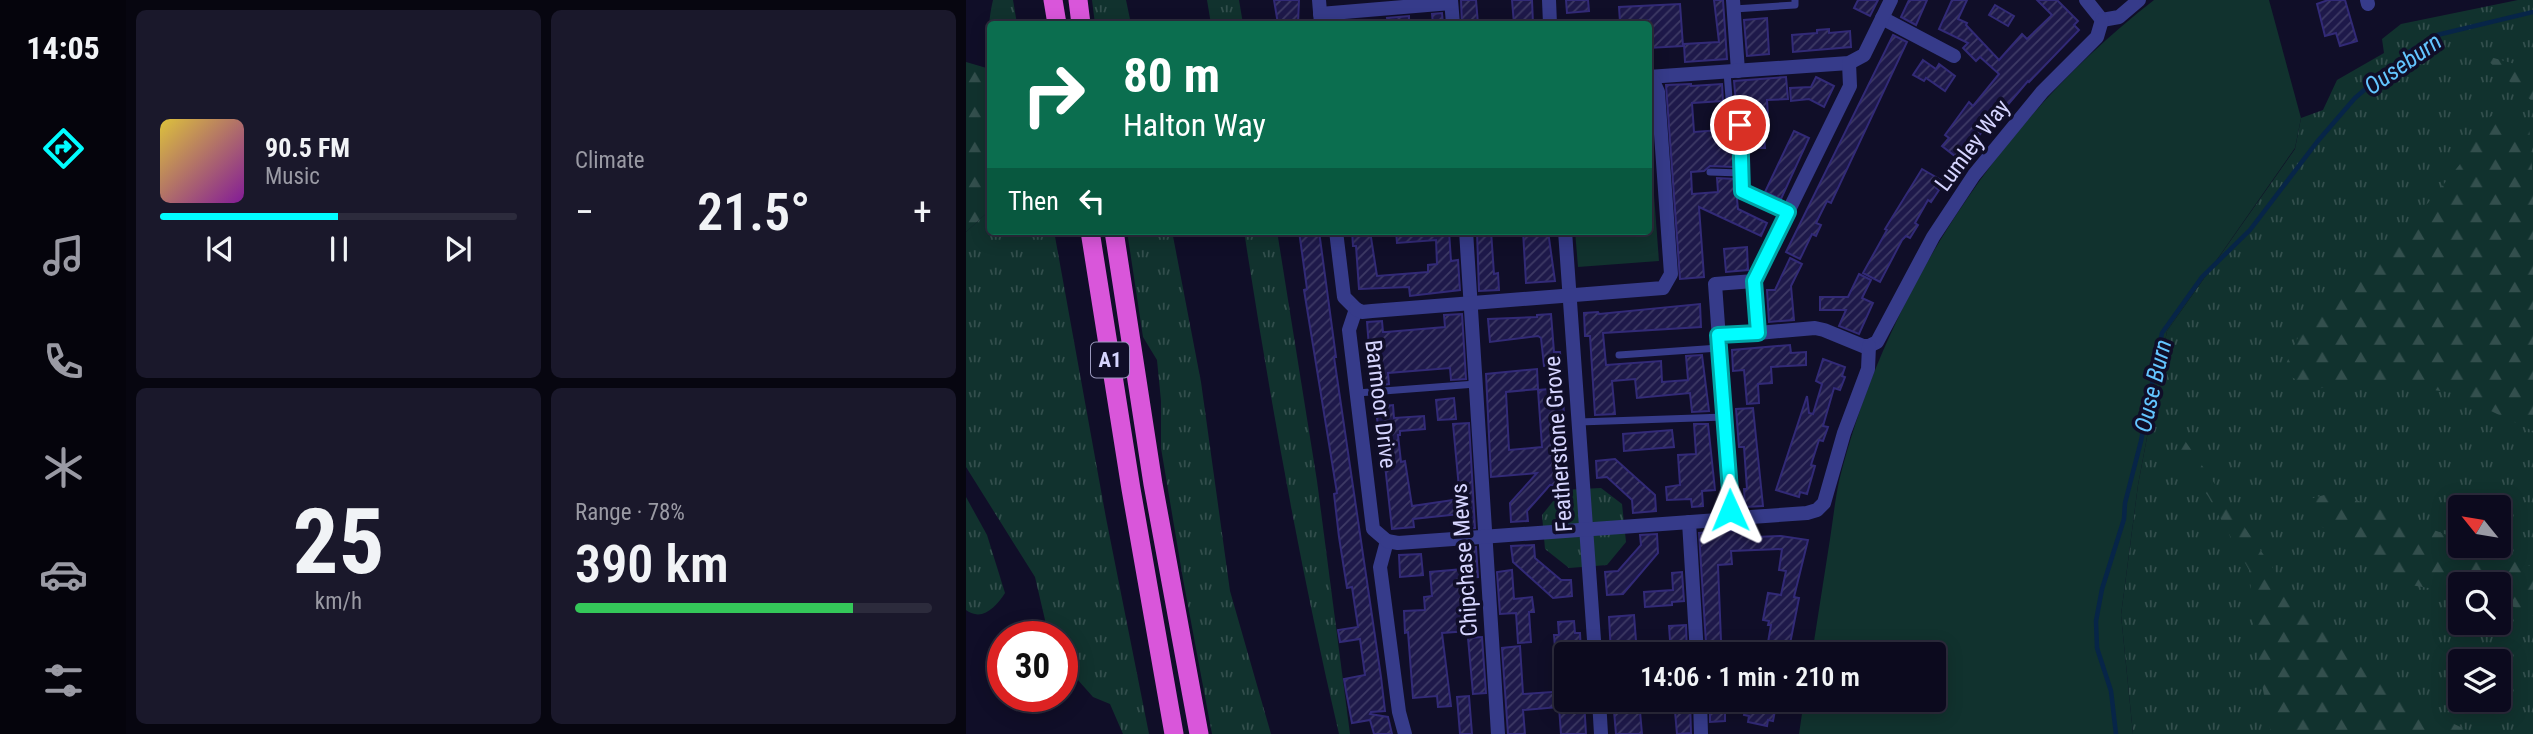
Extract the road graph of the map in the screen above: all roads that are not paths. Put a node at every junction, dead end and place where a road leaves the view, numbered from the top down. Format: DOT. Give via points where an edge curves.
graph roads {
  1 [pos="1053,0"];
  2 [pos="1078,0"];
  3 [pos="1549,0"];
  4 [pos="1795,0"];
  5 [pos="1891,0"];
  6 [pos="2086,0"];
  7 [pos="2139,0"];
  8 [pos="1451,1"];
  9 [pos="1733,4"];
  10 [pos="1320,13"];
  11 [pos="1882,18"];
  12 [pos="2102,20"];
  13 [pos="1056,21"];
  14 [pos="1082,21"];
  15 [pos="1452,21"];
  16 [pos="1550,21"];
  17 [pos="1954,56"];
  18 [pos="1849,63"];
  19 [pos="1733,71"];
  20 [pos="1652,78"];
  21 [pos="1652,80"];
  22 [pos="1710,172"];
  23 [pos="1741,173"];
  24 [pos="1788,212"];
  25 [pos="1091,235"];
  26 [pos="1115,235"];
  27 [pos="1336,235"];
  28 [pos="1466,235"];
  29 [pos="1565,235"];
  30 [pos="1754,281"];
  31 [pos="1570,296"];
  32 [pos="1470,303"];
  33 [pos="1356,309"];
  34 [pos="1758,333"];
  35 [pos="1719,342"];
  36 [pos="1870,346"];
  37 [pos="1619,355"];
  38 [pos="1476,384"];
  39 [pos="1356,393"];
  40 [pos="1725,417"];
  41 [pos="1579,422"];
  42 [pos="1727,515"];
  43 [pos="1689,522"];
  44 [pos="1587,529"];
  45 [pos="1485,536"];
  46 [pos="1387,541"];
  47 [pos="1594,642"];
  48 [pos="1696,642"];
  49 [pos="1600,712"];
  50 [pos="1701,712"];
  51 [pos="1174,734"];
  52 [pos="1199,734"];
  53 [pos="1405,734"];
  54 [pos="1498,734"];
  55 [pos="1601,734"];
  56 [pos="1702,734"];
  1 -- 13 [label="highway"];
  2 -- 14 [label="highway"];
  3 -- 16 [label="street"];
  4 -- 9 [label="lane" via="1796,5"];
  5 -- 11 [label="street"];
  6 -- 12 [label="street"];
  7 -- 12 [label="street" via="2119,17"];
  8 -- 10 [label="street"];
  8 -- 15 [label="street"];
  9 -- 19 [label="street"];
  11 -- 17 [label="street"];
  11 -- 18 [label="street" via="1864,55"];
  12 -- 36 [label="street, Lumley Way" via="2097,37 2042,92 1974,176 1933,237 1877,342"];
  18 -- 19 [label="street"];
  18 -- 24 [label="street" via="1850,86"];
  19 -- 20 [label="street"];
  19 -- 23 [label="lane" via="1730,111 1740,125"];
  21 -- 31 [label="street" via="1658,92 1671,274 1663,288"];
  22 -- 23 [label="lane"];
  23 -- 24 [label="lane" via="1742,191"];
  24 -- 30 [label="street"];
  25 -- 51 [label="highway, A1"];
  26 -- 52 [label="highway, A1" via="1153,484"];
  27 -- 33 [label="street, Barmoor Drive" via="1344,297"];
  28 -- 32 [label="street, Chipchase Mews"];
  29 -- 31 [label="street, Featherstone Grove"];
  30 -- 34 [label="street"];
  30 -- 35 [label="street" via="1715,284"];
  31 -- 32 [label="street"];
  31 -- 41 [label="street, Featherstone Grove"];
  32 -- 33 [label="street"];
  32 -- 38 [label="street, Chipchase Mews"];
  33 -- 39 [label="street, Barmoor Drive" via="1349,330"];
  34 -- 35 [label="street"];
  34 -- 36 [label="street" via="1824,330"];
  35 -- 37 [label="lane"];
  35 -- 40 [label="street"];
  36 -- 42 [label="street, Lumley Way" via="1868,369 1824,503 1807,513"];
  38 -- 39 [label="lane"];
  38 -- 45 [label="street, Chipchase Mews"];
  39 -- 46 [label="street, Barmoor Drive" via="1373,529"];
  40 -- 41 [label="lane"];
  40 -- 42 [label="street" via="1731,504"];
  41 -- 44 [label="street, Featherstone Grove"];
  42 -- 43 [label="street"];
  43 -- 44 [label="street"];
  43 -- 48 [label="street"];
  44 -- 45 [label="street"];
  44 -- 47 [label="street, Featherstone Grove"];
  45 -- 46 [label="street"];
  45 -- 54 [label="street, Chipchase Mews"];
  46 -- 53 [label="street" via="1380,567"];
  49 -- 55 [label="street"];
  50 -- 56 [label="street"];
}
